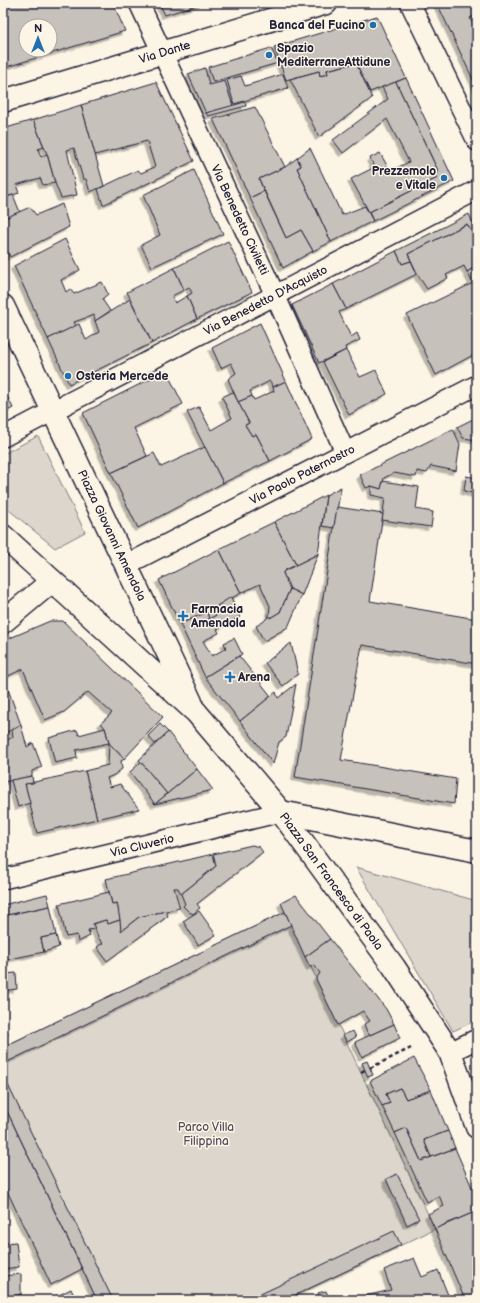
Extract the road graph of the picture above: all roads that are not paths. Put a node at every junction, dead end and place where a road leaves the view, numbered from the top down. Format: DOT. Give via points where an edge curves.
graph roads {
  1 [pos="139,3"];
  2 [pos="326,3"];
  3 [pos="410,3"];
  4 [pos="162,53"];
  5 [pos="3,101"];
  6 [pos="477,141"];
  7 [pos="477,190"];
  8 [pos="275,295"];
  9 [pos="3,306"];
  10 [pos="477,385"];
  11 [pos="54,411"];
  12 [pos="3,437"];
  13 [pos="345,452"];
  14 [pos="3,536"];
  15 [pos="126,565"];
  16 [pos="52,581"];
  17 [pos="3,622"];
  18 [pos="196,712"];
  19 [pos="281,812"];
  20 [pos="477,850"];
  21 [pos="3,878"];
  22 [pos="477,1039"];
  23 [pos="450,1052"];
  24 [pos="477,1127"];
  1 -- 4 [label="street, Via Benedetto Civiletti"];
  2 -- 4 [label="street, Via Dante"];
  3 -- 6 [label="street"];
  4 -- 5 [label="street, Via Dante"];
  4 -- 8 [label="street, Via Benedetto Civiletti"];
  7 -- 8 [label="street, Via Benedetto D'Acquisto"];
  8 -- 11 [label="street, Via Benedetto D'Acquisto"];
  8 -- 13 [label="street, Via Benedetto Civiletti"];
  9 -- 11 [label="street, Piazza Giovanni Amendola"];
  10 -- 13 [label="street, Via Paolo Paternostro"];
  11 -- 12 [label="street"];
  11 -- 15 [label="street, Piazza Giovanni Amendola"];
  13 -- 15 [label="street, Via Paolo Paternostro"];
  14 -- 16 [label="street, Piazza Giovanni Amendola"];
  15 -- 18 [label="street, Piazza Giovanni Amendola"];
  16 -- 17 [label="street"];
  16 -- 18 [label="street, Piazza Giovanni Amendola"];
  18 -- 19 [label="street, Piazza Giovanni Amendola"];
  19 -- 20 [label="street, Piazza San Francesco di Paola"];
  19 -- 21 [label="street, Via Cluverio"];
  19 -- 23 [label="street, Piazza San Francesco di Paola" via="394,967"];
  22 -- 23 [label="street"];
  23 -- 24 [label="street, Piazza San Francesco di Paola"];
}
